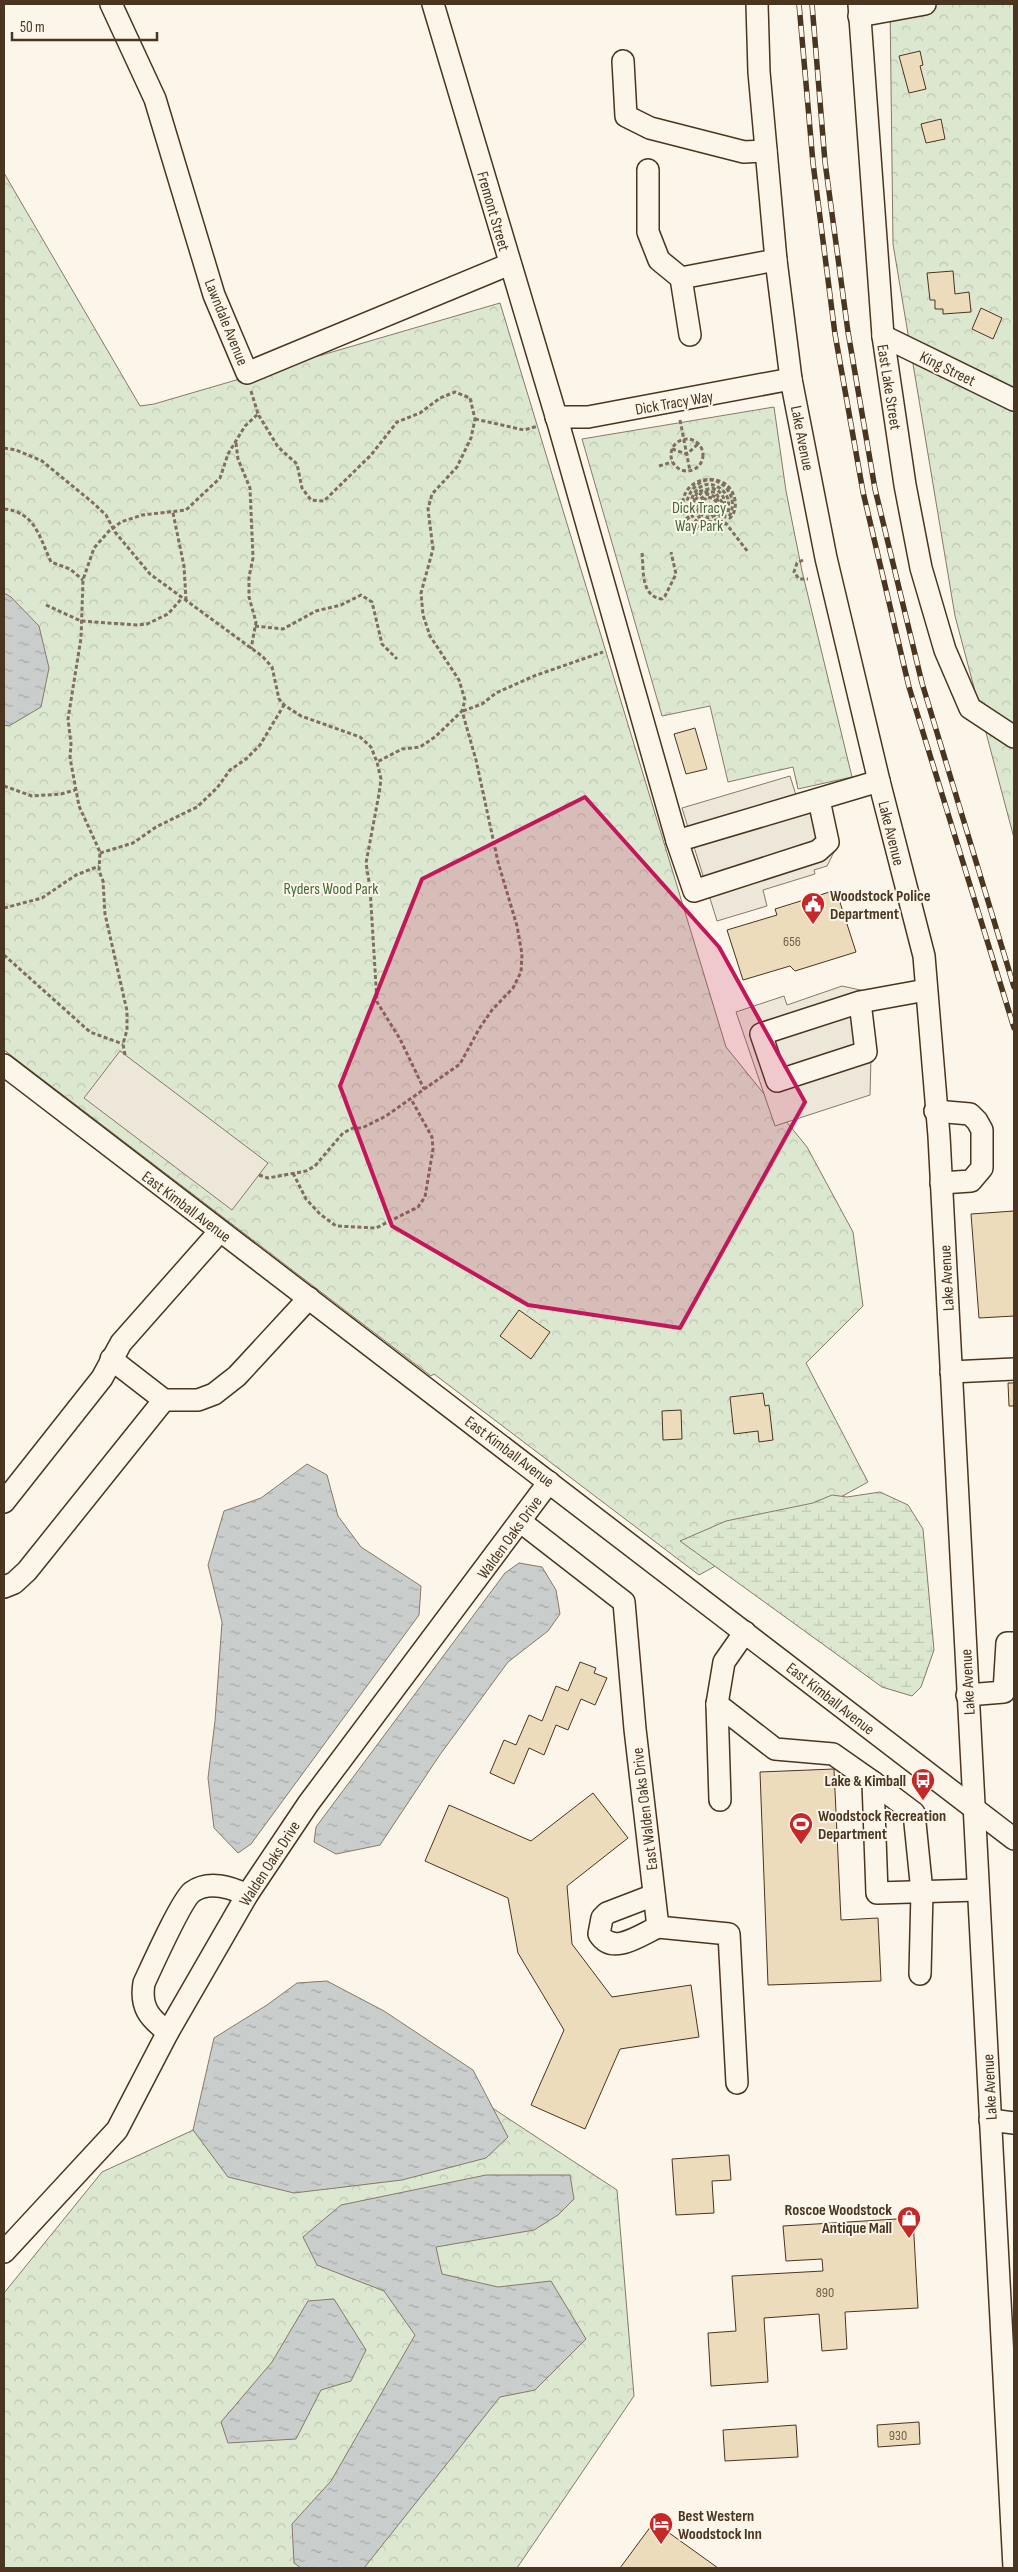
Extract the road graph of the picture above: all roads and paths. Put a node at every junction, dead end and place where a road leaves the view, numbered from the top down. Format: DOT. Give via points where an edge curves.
graph roads {
  1 [pos="111,4"];
  2 [pos="433,4"];
  3 [pos="757,4"];
  4 [pos="925,4"];
  5 [pos="859,10"];
  6 [pos="623,61"];
  7 [pos="766,151"];
  8 [pos="648,170"];
  9 [pos="776,260"];
  10 [pos="510,264"];
  11 [pos="681,278"];
  12 [pos="690,336"];
  13 [pos="883,336"];
  14 [pos="791,379"];
  15 [pos="1014,400"];
  16 [pos="476,419"];
  17 [pos="680,419"];
  18 [pos="557,422"];
  19 [pos="684,439"];
  20 [pos="236,443"];
  21 [pos="698,443"];
  22 [pos="4,448"];
  23 [pos="672,449"];
  24 [pos="687,454"];
  25 [pos="672,462"];
  26 [pos="659,466"];
  27 [pos="690,471"];
  28 [pos="710,505"];
  29 [pos="4,509"];
  30 [pos="174,513"];
  31 [pos="113,528"];
  32 [pos="671,552"];
  33 [pos="748,552"];
  34 [pos="642,553"];
  35 [pos="803,560"];
  36 [pos="808,579"];
  37 [pos="83,580"];
  38 [pos="184,600"];
  39 [pos="46,605"];
  40 [pos="81,622"];
  41 [pos="255,626"];
  42 [pos="251,649"];
  43 [pos="610,651"];
  44 [pos="397,659"];
  45 [pos="284,705"];
  46 [pos="462,711"];
  47 [pos="1012,733"];
  48 [pos="377,762"];
  49 [pos="879,781"];
  50 [pos="4,786"];
  51 [pos="75,790"];
  52 [pos="819,800"];
  53 [pos="677,841"];
  54 [pos="100,853"];
  55 [pos="99,866"];
  56 [pos="4,908"];
  57 [pos="4,955"];
  58 [pos="926,990"];
  59 [pos="860,1002"];
  60 [pos="123,1044"];
  61 [pos="125,1055"];
  62 [pos="4,1066"];
  63 [pos="424,1089"];
  64 [pos="411,1098"];
  65 [pos="935,1111"];
  66 [pos="293,1172"];
  67 [pos="259,1175"];
  68 [pos="941,1183"];
  69 [pos="220,1231"];
  70 [pos="309,1298"];
  71 [pos="111,1359"];
  72 [pos="1014,1369"];
  73 [pos="951,1372"];
  74 [pos="164,1400"];
  75 [pos="549,1482"];
  76 [pos="4,1502"];
  77 [pos="521,1522"];
  78 [pos="4,1587"];
  79 [pos="744,1632"];
  80 [pos="1014,1643"];
  81 [pos="967,1695"];
  82 [pos="717,1704"];
  83 [pos="873,1782"];
  84 [pos="720,1800"];
  85 [pos="973,1808"];
  86 [pos="1014,1839"];
  87 [pos="978,1890"];
  88 [pos="922,1892"];
  89 [pos="247,1895"];
  90 [pos="654,1895"];
  91 [pos="658,1927"];
  92 [pos="920,1974"];
  93 [pos="168,2032"];
  94 [pos="737,2083"];
  95 [pos="990,2120"];
  96 [pos="1014,2123"];
  97 [pos="4,2252"];
  98 [pos="1007,2313"];
  99 [pos="1014,2568"];
  1 -- 10 [label="street, Lawndale Avenue" via="155,99 214,295 247,373"];
  2 -- 10 [label="street, Fremont Street"];
  3 -- 7 [label="street, Lake Avenue"];
  4 -- 5 [label="street"];
  5 -- 13 [label="street, East Lake Street"];
  6 -- 7 [label="street" via="626,116 650,128 744,152"];
  7 -- 9 [label="street, Lake Avenue"];
  8 -- 11 [label="street" via="648,232 659,260"];
  9 -- 11 [label="street"];
  9 -- 14 [label="street, Lake Avenue"];
  10 -- 18 [label="street, Fremont Street"];
  11 -- 12 [label="street"];
  13 -- 15 [label="street, King Street"];
  13 -- 47 [label="street, East Lake Street" via="921,568 945,650 970,708"];
  14 -- 18 [label="street, Dick Tracy Way"];
  14 -- 49 [label="street, Lake Avenue" via="826,558"];
  16 -- 18 [label="path" via="524,430"];
  16 -- 20 [label="path" via="470,398 456,392 440,398 397,422 371,456 324,501 312,500 302,488 297,464 278,448 258,414 245,426"];
  16 -- 46 [label="path" via="457,467 432,494 428,509 433,549 421,593 423,615 430,636 459,680 465,700"];
  17 -- 19 [label="path"];
  18 -- 53 [label="street, Fremont Street"];
  19 -- 21 [label="path"];
  19 -- 23 [label="path" via="676,442"];
  19 -- 24 [label="path"];
  20 -- 30 [label="path" via="228,454 220,478 186,510"];
  20 -- 41 [label="path" via="238,459 250,488 253,558 249,597"];
  21 -- 24 [label="path"];
  21 -- 27 [label="path" via="703,450 702,461"];
  22 -- 31 [label="path" via="42,462 106,515"];
  23 -- 24 [label="path"];
  23 -- 25 [label="path"];
  24 -- 27 [label="path"];
  25 -- 26 [label="path"];
  25 -- 27 [label="path" via="680,470"];
  28 -- 33 [label="path" via="718,506 722,502 715,492 702,492 696,499 697,512 709,518 718,514 702,513 698,507 699,500 707,494 717,497 718,503 707,497 701,504 705,511 720,512 720,518 712,522 701,520 692,507 697,492 712,488 722,494 725,516 730,518 733,514 733,493 717,479 708,478 692,484 683,499 685,516 690,523 702,530 715,530 724,524 708,528 697,524 687,513 686,498 692,488 705,482 716,482 726,488 732,503 730,515 726,493 709,485 696,489 692,494 689,501 691,514 708,525 724,521"];
  29 -- 37 [label="path" via="16,510 27,516 51,562 70,569"];
  30 -- 31 [label="path" via="142,515"];
  30 -- 38 [label="path" via="184,566"];
  31 -- 37 [label="path" via="94,548"];
  31 -- 38 [label="path" via="150,574"];
  32 -- 34 [label="path" via="676,574 662,599 646,589"];
  35 -- 36 [label="path" via="797,563 794,572 800,579"];
  37 -- 40 [label="path"];
  38 -- 40 [label="path" via="168,614 147,624"];
  38 -- 42 [label="path"];
  39 -- 40 [label="path"];
  40 -- 51 [label="path" via="68,719"];
  41 -- 42 [label="path"];
  41 -- 44 [label="path" via="283,629 316,611 341,605 361,595 372,602 382,644"];
  42 -- 45 [label="path" via="272,668 279,698"];
  43 -- 46 [label="path" via="534,676"];
  45 -- 48 [label="path" via="301,716 360,737 371,747"];
  45 -- 54 [label="path" via="260,744 230,770 197,807 156,827 133,843"];
  46 -- 48 [label="path" via="436,737 420,747 402,749"];
  46 -- 63 [label="path" via="498,862 517,926 522,954 521,972 513,988 478,1029 460,1064"];
  48 -- 63 [label="path" via="381,779 366,863 377,1002 400,1039"];
  49 -- 52 [label="street"];
  49 -- 58 [label="street, Lake Avenue" via="924,956"];
  50 -- 51 [label="path" via="32,796"];
  51 -- 54 [label="path" via="78,806"];
  52 -- 53 [label="street"];
  52 -- 53 [label="street, Fremont Street" via="828,842 818,851 694,891"];
  54 -- 55 [label="path"];
  55 -- 56 [label="path" via="76,875 42,898"];
  55 -- 60 [label="path" via="105,914 127,1010"];
  57 -- 60 [label="path" via="90,1032"];
  58 -- 59 [label="street"];
  58 -- 65 [label="street, Lake Avenue"];
  59 -- 59 [label="street" via="866,1052 777,1081 761,1034"];
  60 -- 61 [label="path"];
  62 -- 69 [label="street, East Kimball Avenue"];
  63 -- 64 [label="path"];
  64 -- 66 [label="path" via="386,1116 343,1133 314,1166 306,1171"];
  64 -- 66 [label="path" via="432,1137 433,1149 425,1197 418,1207 376,1228 336,1226 306,1199"];
  65 -- 68 [label="street, Lake Avenue"];
  65 -- 68 [label="street" via="970,1114 982,1130 982,1168 971,1181"];
  66 -- 67 [label="path" via="268,1178"];
  68 -- 73 [label="street, Lake Avenue"];
  69 -- 70 [label="street, East Kimball Avenue"];
  69 -- 71 [label="street" via="121,1343"];
  70 -- 74 [label="street" via="237,1376 214,1394 198,1400"];
  70 -- 75 [label="street, East Kimball Avenue"];
  71 -- 74 [label="street"];
  71 -- 76 [label="street" via="102,1378"];
  72 -- 73 [label="street"];
  73 -- 81 [label="street, Lake Avenue"];
  74 -- 78 [label="street" via="27,1571"];
  75 -- 77 [label="street, Walden Oaks Drive"];
  75 -- 79 [label="street, East Kimball Avenue"];
  77 -- 89 [label="street, Walden Oaks Drive" via="308,1804"];
  77 -- 90 [label="street, East Walden Oaks Drive" via="624,1602"];
  79 -- 82 [label="street" via="724,1662"];
  79 -- 85 [label="street, East Kimball Avenue"];
  80 -- 81 [label="street" via="1007,1643 1004,1692"];
  81 -- 85 [label="street, Lake Avenue"];
  82 -- 83 [label="street" via="775,1749 833,1754"];
  82 -- 84 [label="street"];
  83 -- 88 [label="street" via="914,1813"];
  83 -- 88 [label="street" via="877,1893"];
  85 -- 86 [label="street, East Kimball Avenue"];
  85 -- 87 [label="street, Lake Avenue"];
  87 -- 88 [label="street"];
  87 -- 95 [label="street, Lake Avenue"];
  88 -- 92 [label="street"];
  89 -- 93 [label="street, Walden Oaks Drive"];
  89 -- 93 [label="street" via="223,1886 201,1888 187,1897 142,1993 147,2014"];
  90 -- 91 [label="street, East Walden Oaks Drive"];
  90 -- 91 [label="street" via="607,1913 602,1918 599,1934 613,1945 622,1944"];
  91 -- 94 [label="street" via="729,1934"];
  93 -- 97 [label="street, Walden Oaks Drive" via="117,2130"];
  95 -- 96 [label="street"];
  95 -- 98 [label="street, Lake Avenue"];
  98 -- 99 [label="street, Lake Avenue"];
}
